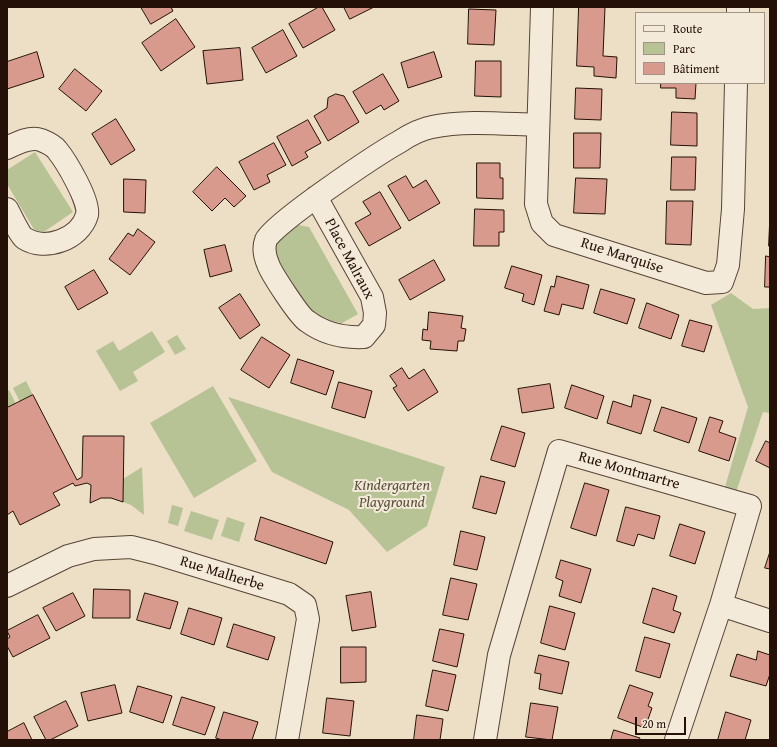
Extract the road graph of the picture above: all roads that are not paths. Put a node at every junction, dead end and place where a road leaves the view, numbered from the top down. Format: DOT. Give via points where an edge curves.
graph roads {
  1 [pos="542,7"];
  2 [pos="736,84"];
  3 [pos="538,125"];
  4 [pos="7,148"];
  5 [pos="316,197"];
  6 [pos="7,209"];
  7 [pos="7,586"];
  8 [pos="721,605"];
  9 [pos="770,621"];
  10 [pos="287,740"];
  11 [pos="485,740"];
  12 [pos="676,740"];
  1 -- 3 [label="street, Rue Marquise"];
  2 -- 3 [label="street, Rue Marquise" via="733,209 728,265 722,282 706,283 554,235 542,223 536,204"];
  3 -- 5 [label="street, Place Malraux" via="466,124 430,127 399,141"];
  4 -- 6 [label="street" via="20,140 40,140 56,149 83,193 87,213 82,225 68,236 53,244 40,244 24,238"];
  5 -- 5 [label="street, Place Malraux" via="278,225 266,239 268,265 305,320 318,329 349,338 364,337 374,325 372,297"];
  7 -- 10 [label="street, Rue Malherbe" via="68,556 94,549 120,547 155,553 299,599 305,605 308,619"];
  8 -- 9 [label="street"];
  8 -- 11 [label="street, Rue Montmartre" via="750,506 559,451 499,654"];
  8 -- 12 [label="street, Rue Montmartre"];
}
